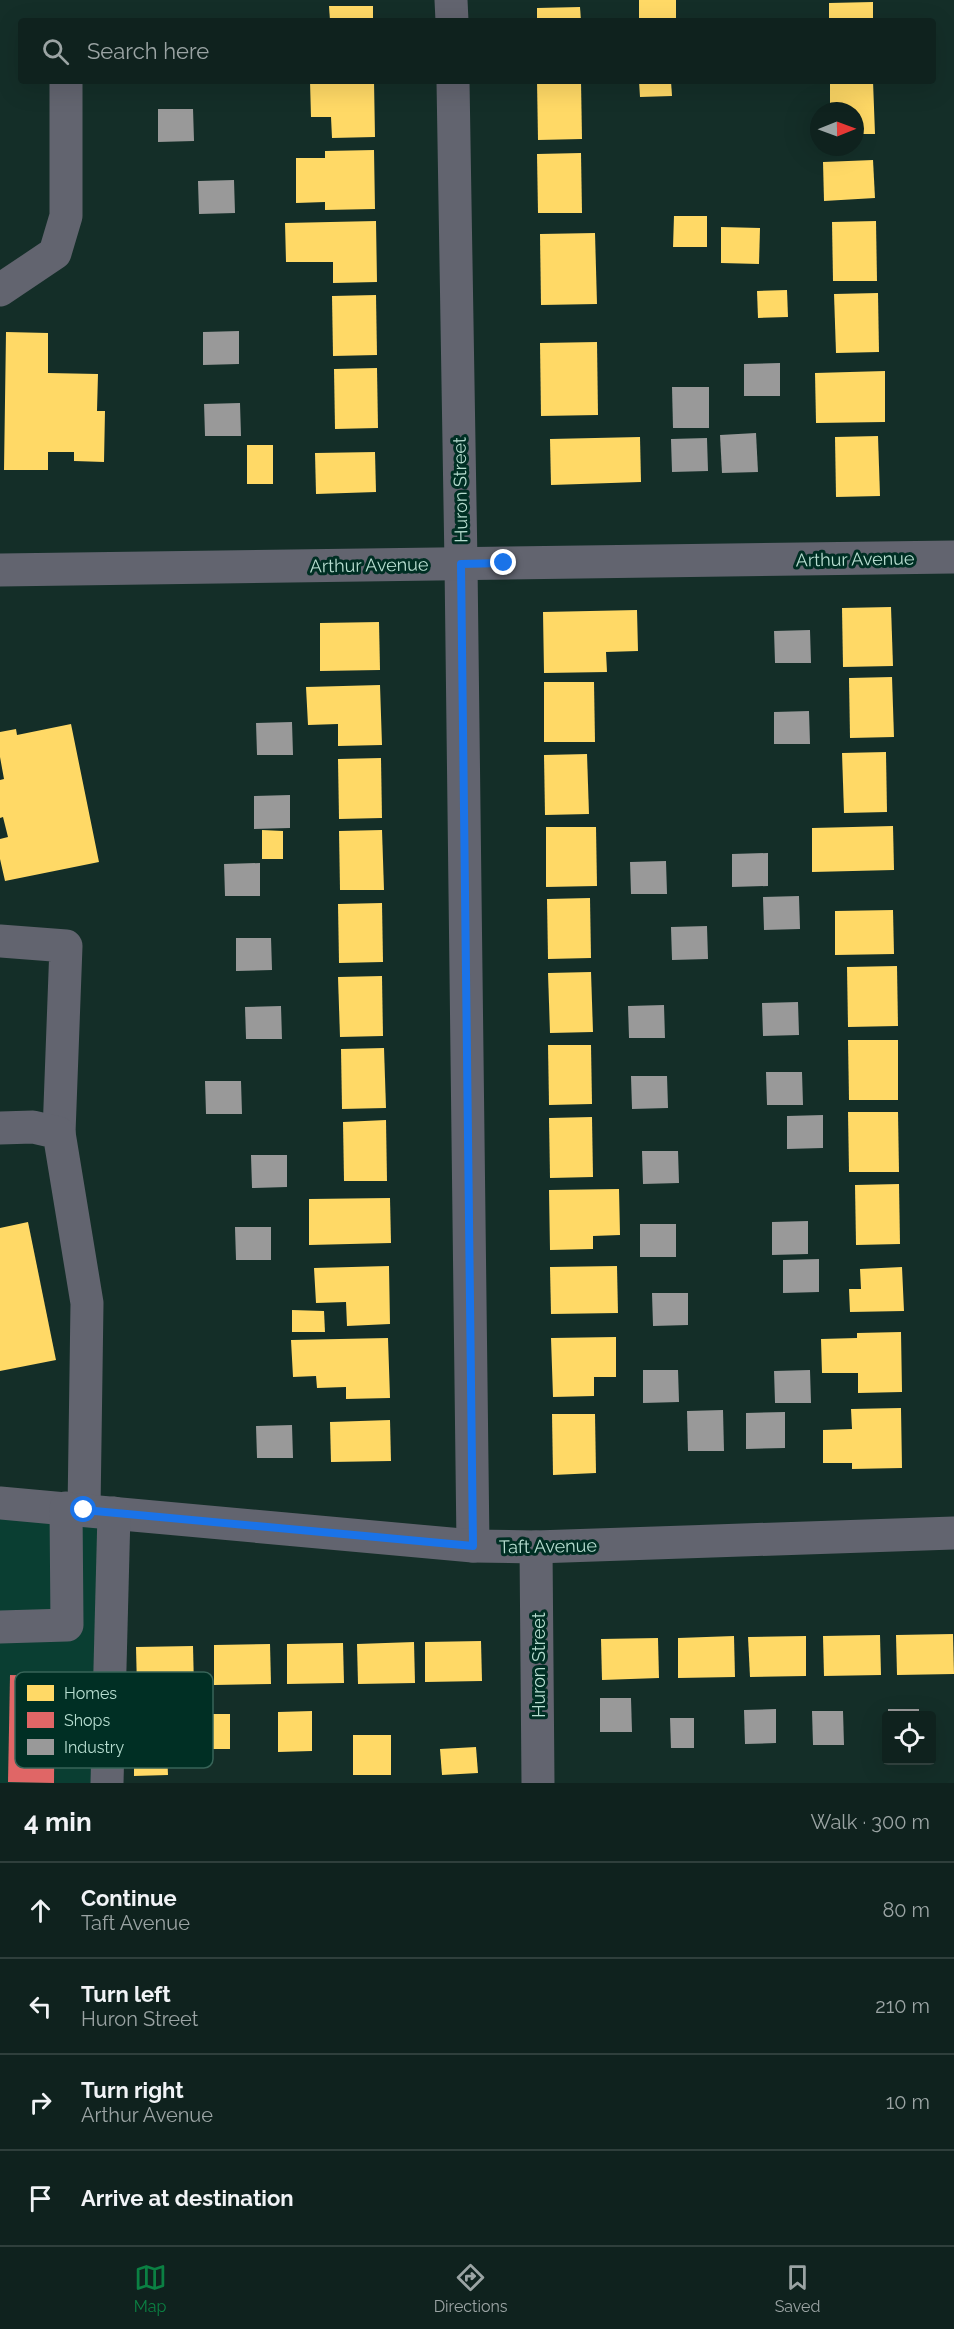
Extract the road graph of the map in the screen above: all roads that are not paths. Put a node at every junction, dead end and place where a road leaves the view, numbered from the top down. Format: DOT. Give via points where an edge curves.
graph roads {
  1 [pos="451,0"];
  2 [pos="452,18"];
  3 [pos="66,84"];
  4 [pos="453,84"];
  5 [pos="0,290"];
  6 [pos="954,557"];
  7 [pos="461,564"];
  8 [pos="0,570"];
  9 [pos="0,941"];
  10 [pos="0,1128"];
  11 [pos="59,1133"];
  12 [pos="0,1503"];
  13 [pos="88,1510"];
  14 [pos="954,1533"];
  15 [pos="473,1546"];
  16 [pos="536,1547"];
  17 [pos="0,1626"];
  18 [pos="99,1672"];
  19 [pos="106,1768"];
  20 [pos="107,1783"];
  21 [pos="538,1783"];
  1 -- 2 [label="street"];
  3 -- 5 [label="street" via="66,216 55,253"];
  4 -- 7 [label="street, Huron Street"];
  6 -- 7 [label="street, Arthur Avenue"];
  7 -- 8 [label="street, Arthur Avenue"];
  7 -- 15 [label="street, Huron Street"];
  9 -- 11 [label="street" via="66,946"];
  10 -- 11 [label="street" via="33,1127"];
  11 -- 13 [label="street" via="87,1303"];
  12 -- 13 [label="street, Taft Avenue"];
  13 -- 15 [label="street, Taft Avenue"];
  13 -- 17 [label="street" via="67,1625"];
  13 -- 18 [label="street"];
  14 -- 16 [label="street, Taft Avenue"];
  15 -- 16 [label="street, Taft Avenue"];
  16 -- 21 [label="street, Huron Street"];
  19 -- 20 [label="street"];
}
